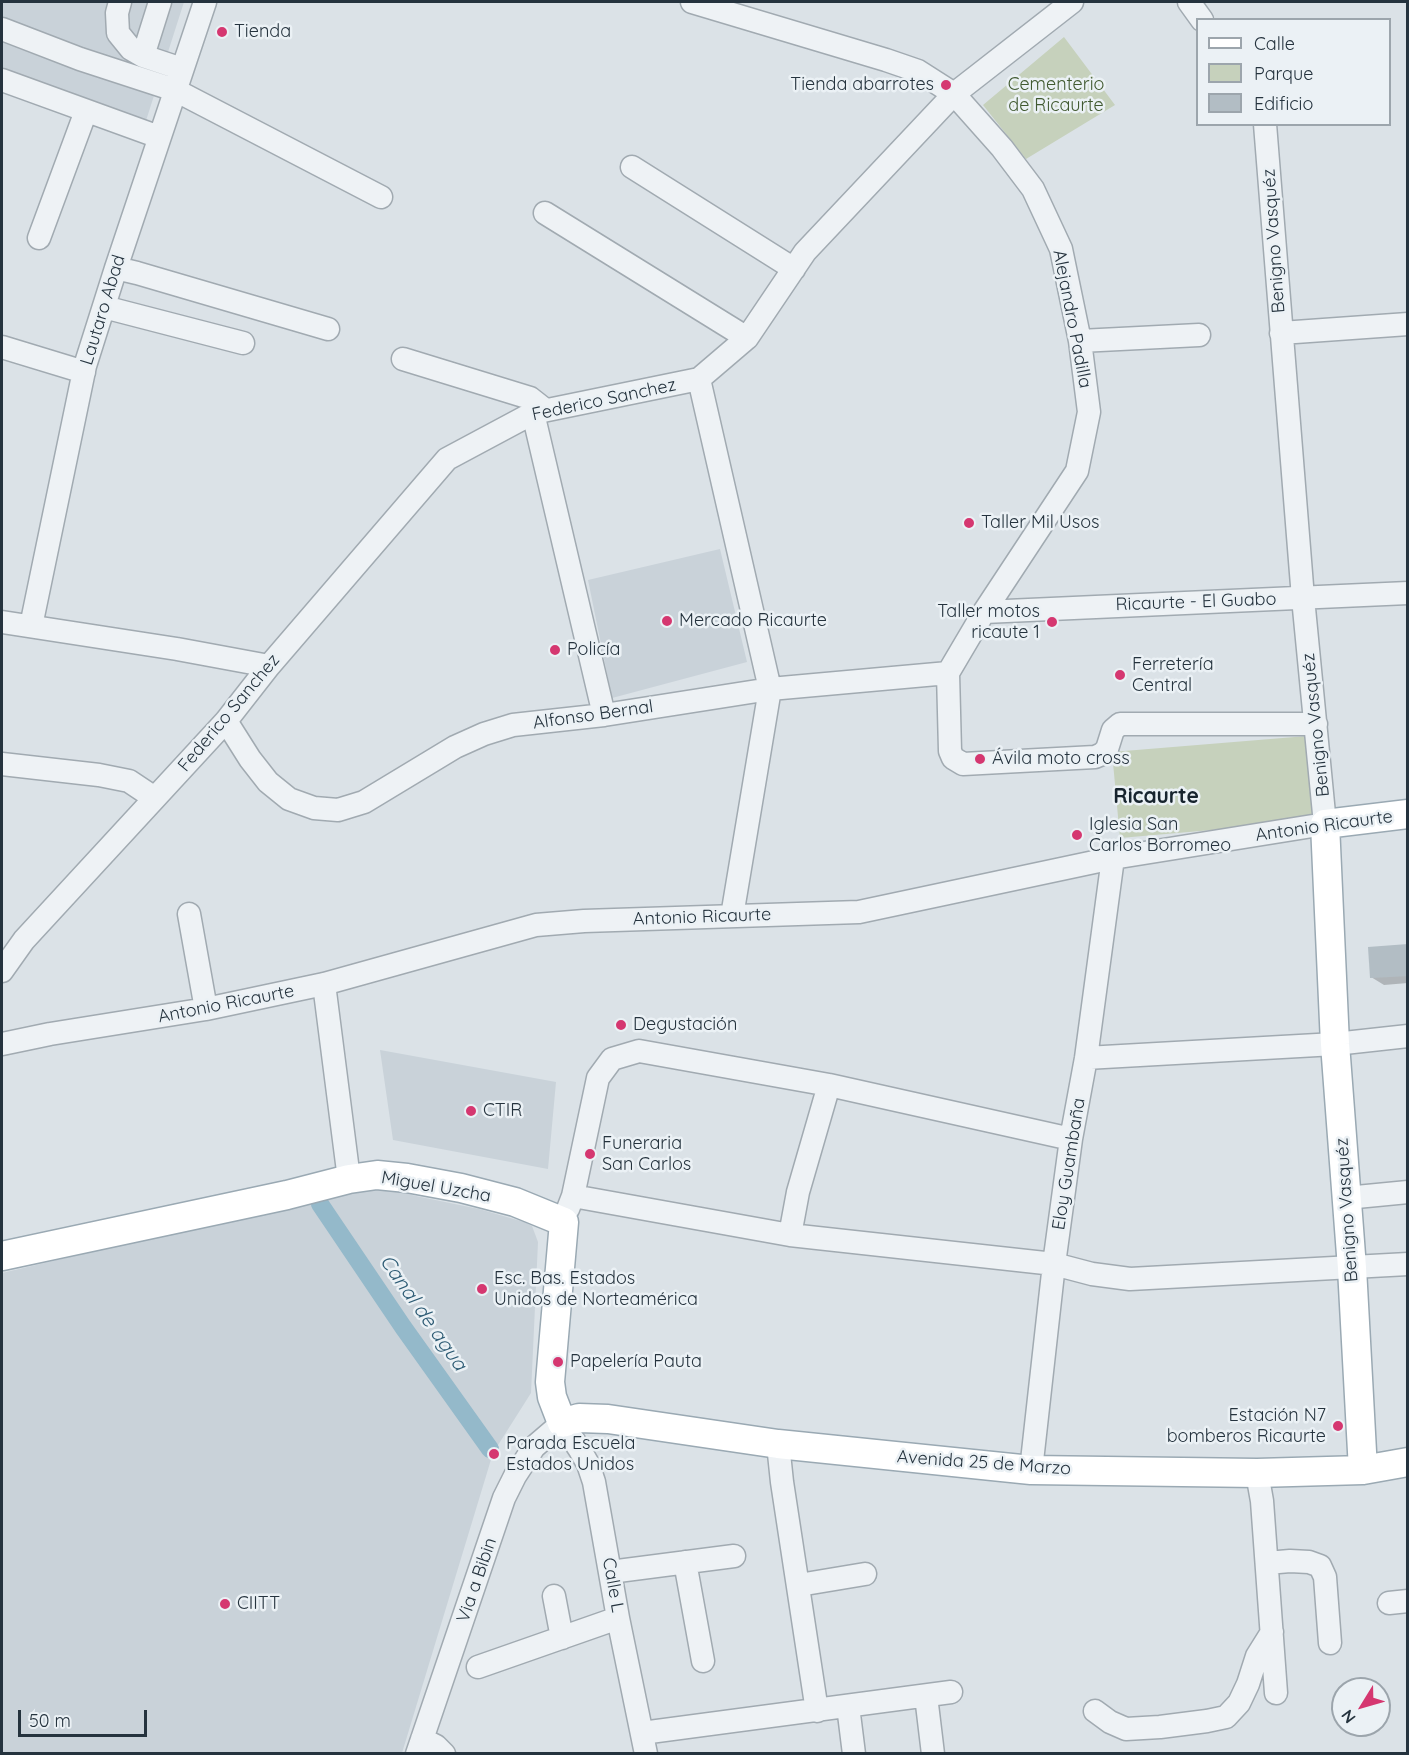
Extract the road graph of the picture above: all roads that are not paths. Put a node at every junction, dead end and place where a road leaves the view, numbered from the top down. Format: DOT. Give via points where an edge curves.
graph roads {
  1 [pos="120,2"];
  2 [pos="160,2"];
  3 [pos="205,2"];
  4 [pos="692,2"];
  5 [pos="1072,2"];
  6 [pos="1189,2"];
  7 [pos="1201,18"];
  8 [pos="2,29"];
  9 [pos="143,56"];
  10 [pos="182,69"];
  11 [pos="2,80"];
  12 [pos="175,90"];
  13 [pos="954,94"];
  14 [pos="86,111"];
  15 [pos="1265,126"];
  16 [pos="159,137"];
  17 [pos="632,167"];
  18 [pos="381,197"];
  19 [pos="545,213"];
  20 [pos="39,238"];
  21 [pos="116,268"];
  22 [pos="794,269"];
  23 [pos="104,307"];
  24 [pos="1407,324"];
  25 [pos="328,329"];
  26 [pos="1281,333"];
  27 [pos="1199,335"];
  28 [pos="747,338"];
  29 [pos="1080,340"];
  30 [pos="243,343"];
  31 [pos="2,346"];
  32 [pos="403,359"];
  33 [pos="84,372"];
  34 [pos="699,379"];
  35 [pos="538,411"];
  36 [pos="1407,593"];
  37 [pos="1303,598"];
  38 [pos="984,612"];
  39 [pos="2,622"];
  40 [pos="31,626"];
  41 [pos="269,666"];
  42 [pos="948,673"];
  43 [pos="770,689"];
  44 [pos="604,715"];
  45 [pos="226,721"];
  46 [pos="1316,724"];
  47 [pos="2,764"];
  48 [pos="154,799"];
  49 [pos="1407,814"];
  50 [pos="1325,824"];
  51 [pos="1113,858"];
  52 [pos="189,914"];
  53 [pos="732,916"];
  54 [pos="2,971"];
  55 [pos="324,984"];
  56 [pos="206,1009"];
  57 [pos="1407,1036"];
  58 [pos="2,1044"];
  59 [pos="1335,1044"];
  60 [pos="1086,1058"];
  61 [pos="828,1085"];
  62 [pos="1071,1139"];
  63 [pos="349,1179"];
  64 [pos="1407,1192"];
  65 [pos="1346,1198"];
  66 [pos="568,1209"];
  67 [pos="790,1235"];
  68 [pos="2,1256"];
  69 [pos="1054,1264"];
  70 [pos="1407,1264"];
  71 [pos="1352,1268"];
  72 [pos="562,1423"];
  73 [pos="778,1444"];
  74 [pos="1407,1462"];
  75 [pos="1031,1470"];
  76 [pos="1363,1470"];
  77 [pos="1257,1473"];
  78 [pos="734,1556"];
  79 [pos="685,1562"];
  80 [pos="1267,1563"];
  81 [pos="610,1572"];
  82 [pos="865,1574"];
  83 [pos="799,1585"];
  84 [pos="554,1596"];
  85 [pos="618,1618"];
  86 [pos="1272,1632"];
  87 [pos="562,1638"];
  88 [pos="1330,1643"];
  89 [pos="703,1661"];
  90 [pos="478,1667"];
  91 [pos="951,1692"];
  92 [pos="1276,1693"];
  93 [pos="926,1696"];
  94 [pos="848,1706"];
  95 [pos="817,1710"];
  96 [pos="1095,1710"];
  97 [pos="644,1743"];
  98 [pos="420,1746"];
  99 [pos="444,1754"];
  100 [pos="854,1754"];
  101 [pos="933,1754"];
  1 -- 9 [label="street" via="118,33"];
  2 -- 9 [label="street"];
  3 -- 10 [label="street, Lautaro Abad"];
  4 -- 13 [label="street, Alejandro Padilla" via="918,71"];
  5 -- 13 [label="street, Federico Sanchez"];
  6 -- 7 [label="street"];
  8 -- 12 [label="street"];
  9 -- 10 [label="street"];
  10 -- 12 [label="street, Lautaro Abad"];
  11 -- 14 [label="street"];
  12 -- 16 [label="street, Lautaro Abad"];
  12 -- 18 [label="street"];
  13 -- 22 [label="street, Federico Sanchez" via="805,252"];
  13 -- 29 [label="street, Alejandro Padilla" via="1033,189 1060,249"];
  14 -- 16 [label="street"];
  14 -- 20 [label="street"];
  15 -- 26 [label="street, Benigno Vasquéz"];
  16 -- 21 [label="street, Lautaro Abad"];
  17 -- 22 [label="street"];
  19 -- 28 [label="street"];
  21 -- 23 [label="street, Lautaro Abad"];
  21 -- 25 [label="street"];
  22 -- 28 [label="street, Federico Sanchez"];
  23 -- 30 [label="street"];
  23 -- 33 [label="street, Lautaro Abad"];
  24 -- 26 [label="street"];
  26 -- 37 [label="street, Benigno Vasquéz"];
  27 -- 29 [label="street"];
  28 -- 34 [label="street, Federico Sanchez"];
  29 -- 38 [label="street, Alejandro Padilla" via="1089,412 1077,471"];
  31 -- 33 [label="street"];
  32 -- 35 [label="street" via="530,398"];
  33 -- 40 [label="street, Lautaro Abad"];
  34 -- 35 [label="street, Federico Sanchez"];
  34 -- 43 [label="street"];
  35 -- 41 [label="street, Federico Sanchez" via="447,459"];
  35 -- 44 [label="street"];
  36 -- 37 [label="street, Ricaurte - El Guabo"];
  37 -- 38 [label="street, Ricaurte - El Guabo"];
  37 -- 46 [label="street, Benigno Vasquéz"];
  38 -- 42 [label="street"];
  39 -- 40 [label="street"];
  40 -- 41 [label="street"];
  41 -- 45 [label="street, Federico Sanchez"];
  42 -- 43 [label="street, Alfonso Bernal"];
  42 -- 46 [label="street" via="950,751 963,764 1095,757 1107,749 1113,730 1120,724"];
  43 -- 44 [label="street, Alfonso Bernal"];
  43 -- 53 [label="street"];
  44 -- 45 [label="street, Alfonso Bernal" via="513,726 484,734 364,802 338,810 314,808 289,799 268,782"];
  45 -- 48 [label="street, Federico Sanchez"];
  46 -- 50 [label="street, Benigno Vasquéz"];
  47 -- 48 [label="street" via="129,781"];
  48 -- 54 [label="street, Federico Sanchez" via="24,940"];
  49 -- 50 [label="main road, Antonio Ricaurte"];
  50 -- 51 [label="street, Antonio Ricaurte"];
  50 -- 59 [label="main road, Benigno Vasquéz"];
  51 -- 53 [label="street, Antonio Ricaurte" via="859,912"];
  51 -- 60 [label="street, Eloy Guambaña"];
  52 -- 56 [label="street"];
  53 -- 55 [label="street, Antonio Ricaurte" via="536,925"];
  55 -- 56 [label="street, Antonio Ricaurte"];
  55 -- 63 [label="street"];
  56 -- 58 [label="street, Antonio Ricaurte"];
  57 -- 59 [label="street"];
  59 -- 60 [label="street"];
  59 -- 65 [label="main road, Benigno Vasquéz"];
  60 -- 62 [label="street, Eloy Guambaña"];
  61 -- 62 [label="street"];
  61 -- 66 [label="street" via="639,1052 612,1059 598,1078"];
  61 -- 67 [label="street"];
  62 -- 69 [label="street, Eloy Guambaña"];
  63 -- 66 [label="main road, Miguel Uzcha" via="377,1175 407,1178 515,1202"];
  63 -- 68 [label="main road, Miguel Uzcha"];
  64 -- 65 [label="street"];
  65 -- 71 [label="main road, Benigno Vasquéz"];
  66 -- 67 [label="street"];
  66 -- 72 [label="main road" via="550,1382"];
  67 -- 69 [label="street"];
  69 -- 71 [label="street" via="1130,1279"];
  69 -- 75 [label="street, Eloy Guambaña"];
  70 -- 71 [label="street"];
  71 -- 76 [label="main road, Benigno Vasquéz"];
  72 -- 73 [label="main road, Avenida 25 de Marzo" via="579,1418 608,1419"];
  72 -- 81 [label="street, Calle L" via="588,1464 594,1482"];
  72 -- 98 [label="street, Via a Bibin" via="534,1447 504,1498"];
  73 -- 75 [label="main road, Avenida 25 de Marzo"];
  73 -- 83 [label="street"];
  74 -- 76 [label="main road, Avenida 25 de Marzo"];
  75 -- 77 [label="main road, Avenida 25 de Marzo"];
  76 -- 77 [label="main road, Avenida 25 de Marzo"];
  77 -- 80 [label="street"];
  78 -- 79 [label="street"];
  79 -- 81 [label="street"];
  79 -- 89 [label="street"];
  80 -- 86 [label="street"];
  80 -- 88 [label="street" via="1309,1562 1320,1566 1325,1577"];
  81 -- 85 [label="street, Calle L"];
  82 -- 83 [label="street"];
  83 -- 95 [label="street"];
  84 -- 87 [label="street"];
  85 -- 87 [label="street"];
  85 -- 97 [label="street, Calle L"];
  86 -- 92 [label="street"];
  86 -- 96 [label="street" via="1257,1656 1239,1703 1226,1717 1126,1729"];
  87 -- 90 [label="street"];
  91 -- 93 [label="street"];
  93 -- 94 [label="street"];
  93 -- 101 [label="street"];
  94 -- 95 [label="street"];
  94 -- 100 [label="street"];
  95 -- 97 [label="street"];
  98 -- 99 [label="street" via="436,1746"];
}
